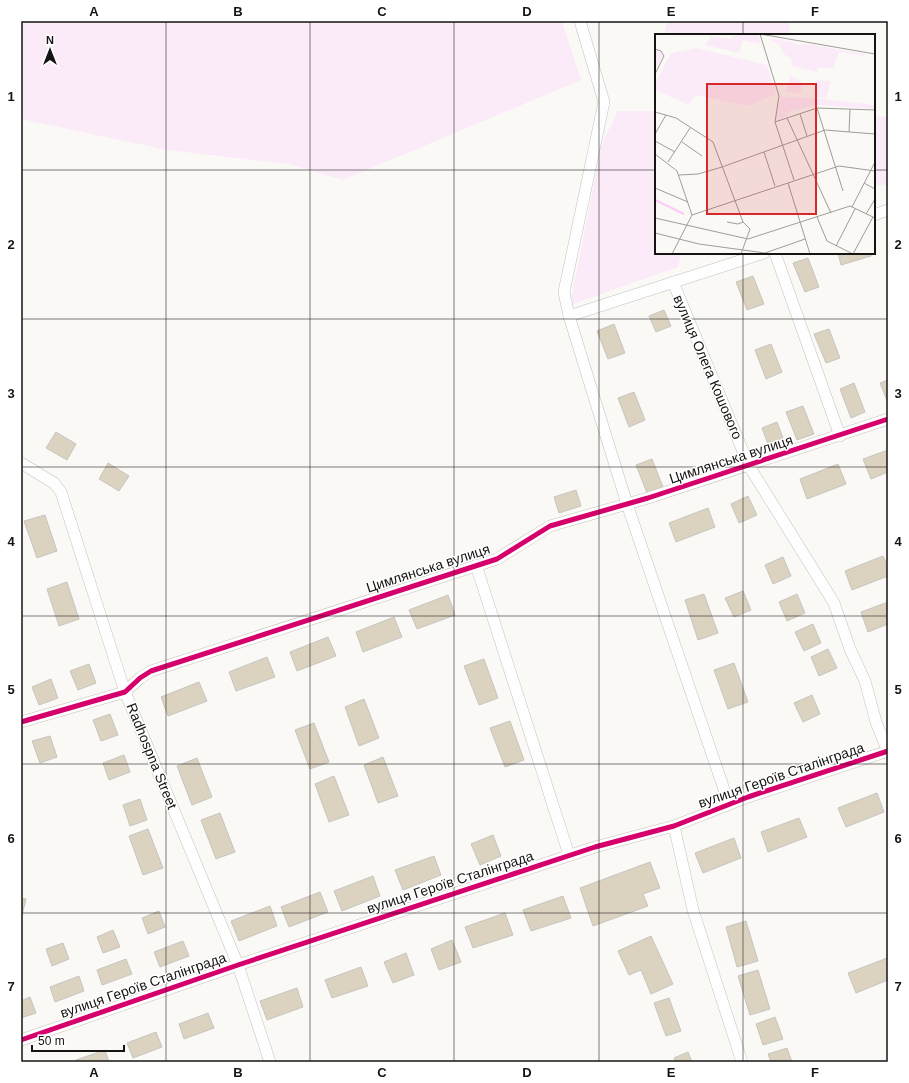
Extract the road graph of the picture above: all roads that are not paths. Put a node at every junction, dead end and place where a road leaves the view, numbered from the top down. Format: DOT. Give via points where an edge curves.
graph roads {
  1 [pos="580,21"];
  2 [pos="888,210"];
  3 [pos="875,214"];
  4 [pos="761,254"];
  5 [pos="775,254"];
  6 [pos="673,282"];
  7 [pos="569,316"];
  8 [pos="888,419"];
  9 [pos="840,436"];
  10 [pos="21,463"];
  11 [pos="749,466"];
  12 [pos="627,504"];
  13 [pos="476,565"];
  14 [pos="125,692"];
  15 [pos="21,722"];
  16 [pos="888,752"];
  17 [pos="729,804"];
  18 [pos="674,826"];
  19 [pos="569,855"];
  20 [pos="238,965"];
  21 [pos="21,1040"];
  22 [pos="270,1062"];
  23 [pos="742,1062"];
  1 -- 7 [label="street" via="604,102 564,292"];
  2 -- 3 [label="street"];
  4 -- 6 [label="street"];
  5 -- 9 [label="street"];
  6 -- 7 [label="street"];
  6 -- 11 [label="street, вулиця Олега Кошового"];
  7 -- 12 [label="street"];
  8 -- 9 [label="street, Цимлянська вулиця"];
  9 -- 11 [label="street, Цимлянська вулиця"];
  10 -- 14 [label="street, Radhospna Street" via="54,483 61,492"];
  11 -- 12 [label="street, Цимлянська вулиця"];
  11 -- 16 [label="street, вулиця Олега Кошового" via="834,603 865,682 876,722"];
  12 -- 13 [label="street, Цимлянська вулиця" via="550,526 497,559"];
  12 -- 17 [label="street"];
  13 -- 14 [label="street, Цимлянська вулиця" via="151,671"];
  13 -- 19 [label="street"];
  14 -- 15 [label="street, Цимлянська вулиця"];
  14 -- 20 [label="street, Radhospna Street"];
  16 -- 17 [label="street, вулиця Героїв Сталінграда"];
  17 -- 18 [label="street, вулиця Героїв Сталінграда"];
  18 -- 19 [label="street, вулиця Героїв Сталінграда"];
  18 -- 23 [label="street" via="693,910"];
  19 -- 20 [label="street, вулиця Героїв Сталінграда"];
  20 -- 21 [label="street, вулиця Героїв Сталінграда"];
  20 -- 22 [label="street, Radhospna Street"];
}
